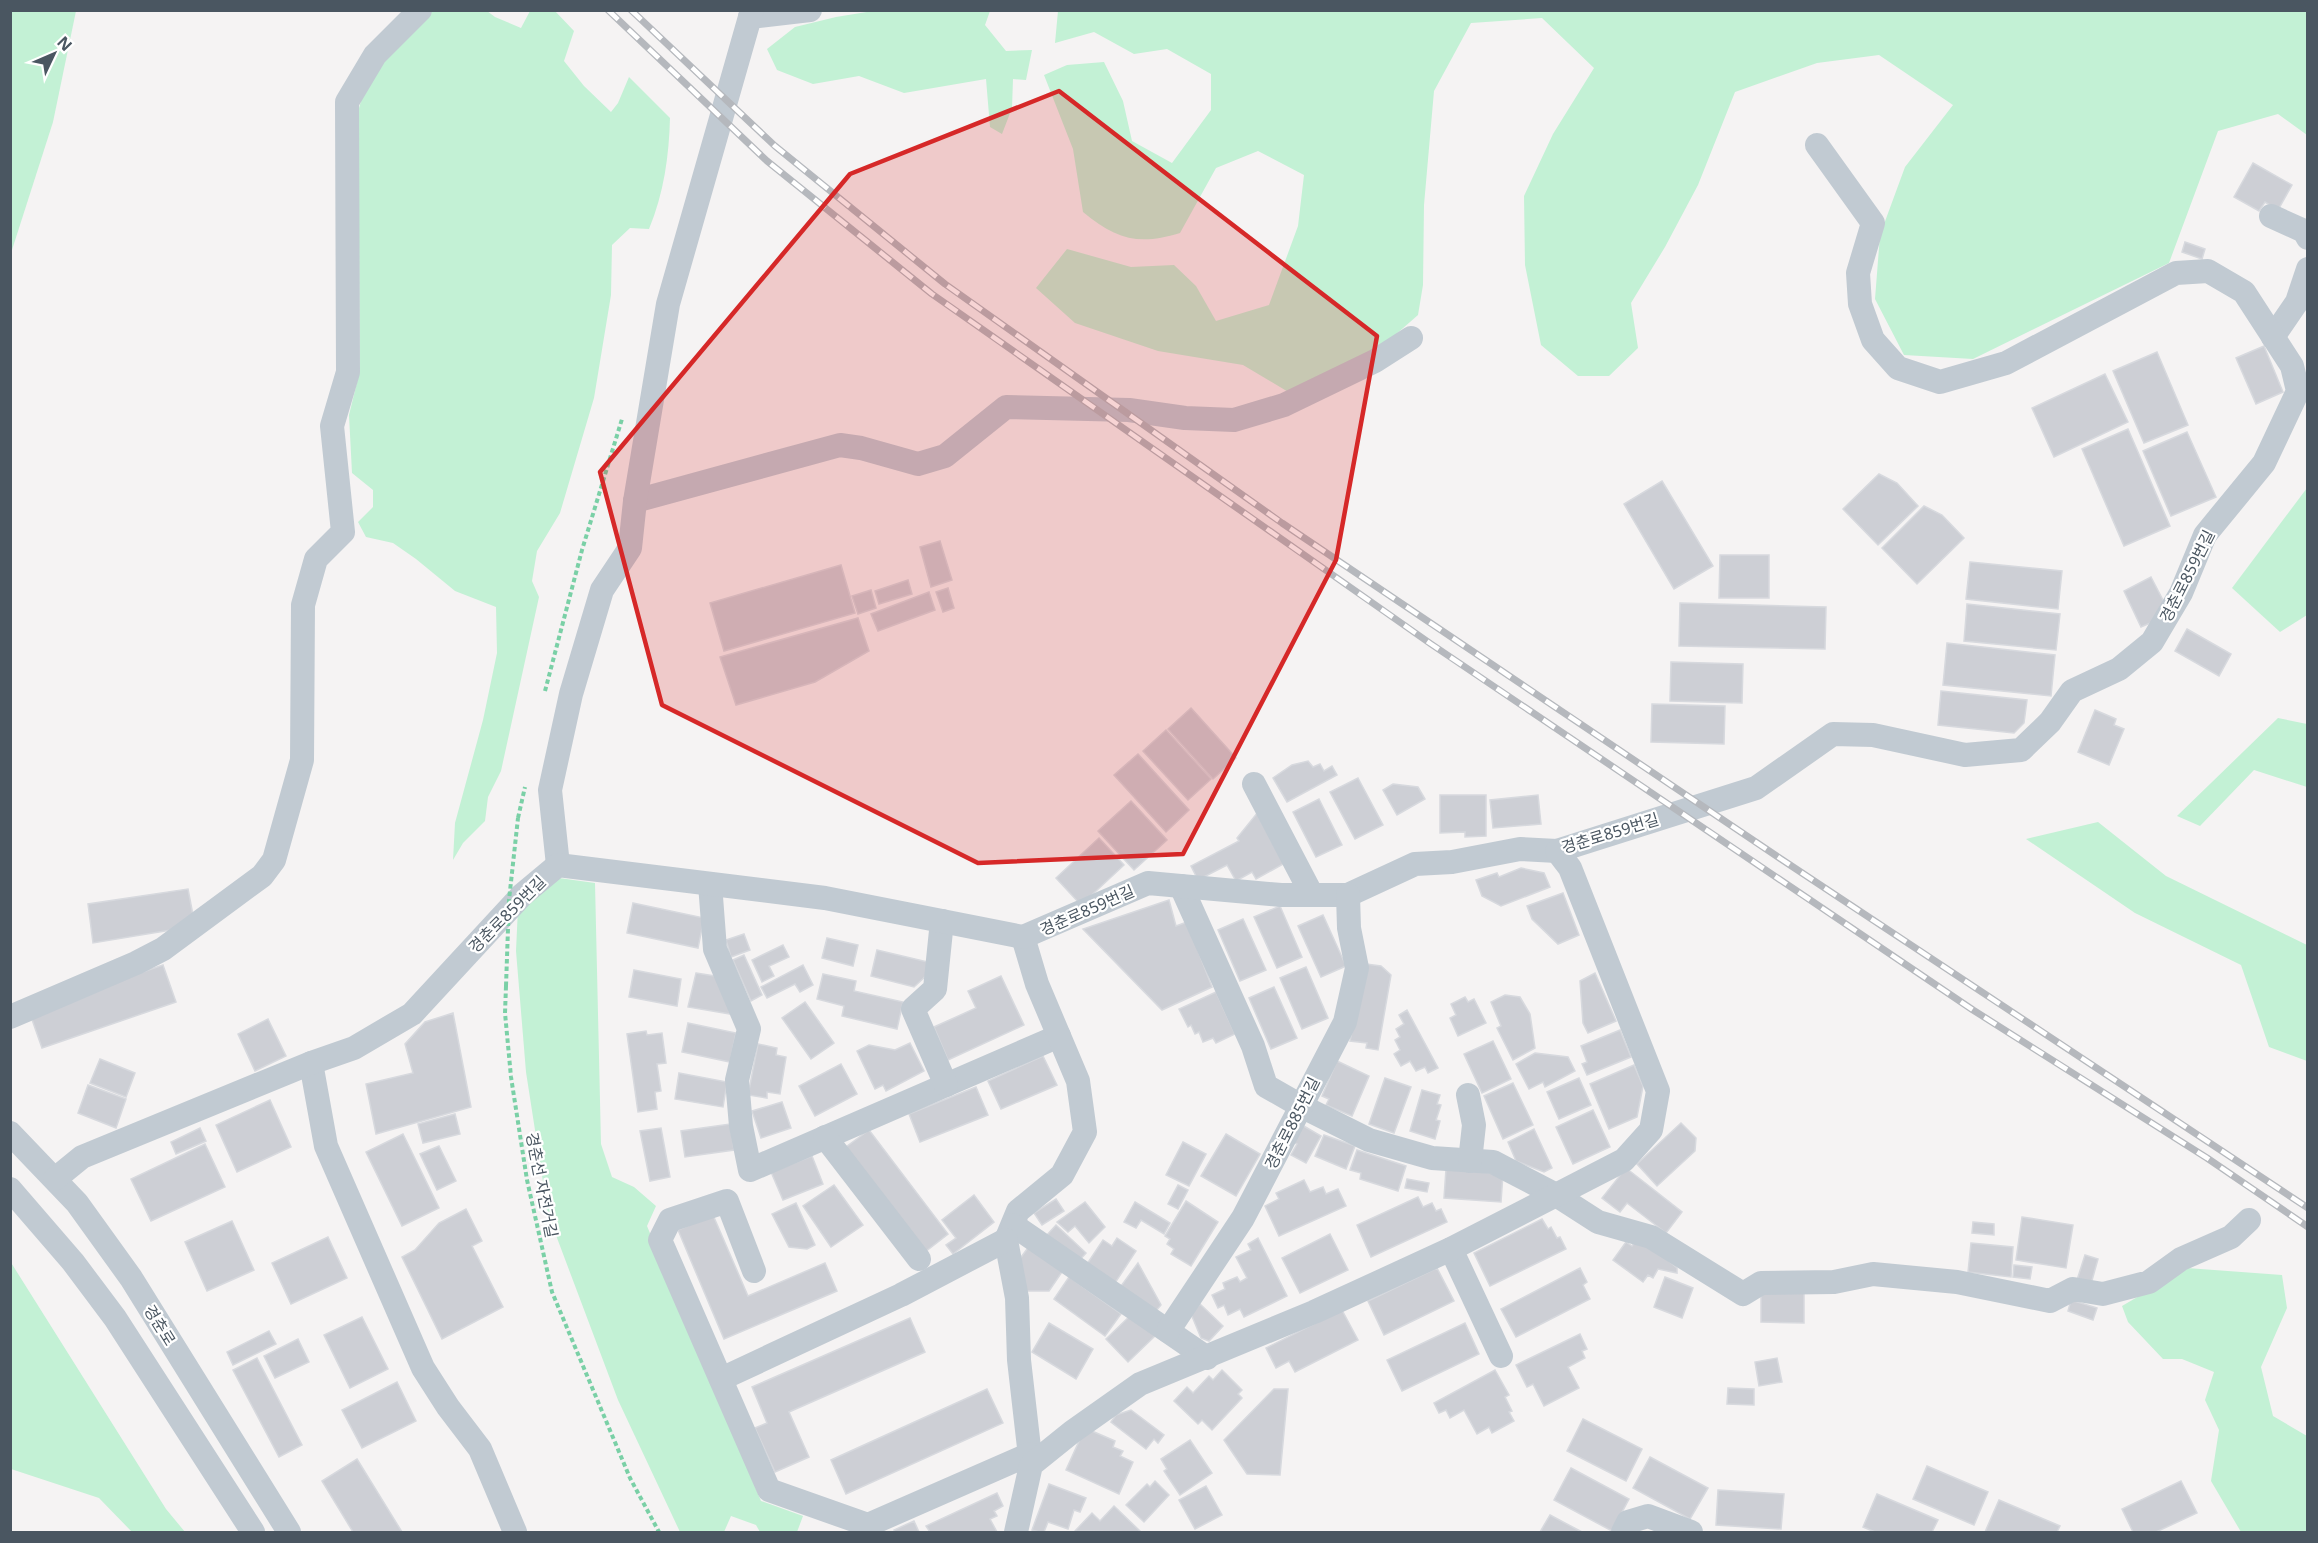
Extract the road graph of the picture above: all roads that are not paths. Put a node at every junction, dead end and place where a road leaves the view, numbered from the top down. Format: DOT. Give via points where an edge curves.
graph roads {
  1 [pos="420,10"];
  2 [pos="810,10"];
  3 [pos="751,14"];
  4 [pos="1817,145"];
  5 [pos="2271,216"];
  6 [pos="2307,238"];
  7 [pos="2307,268"];
  8 [pos="2273,337"];
  9 [pos="1411,338"];
  10 [pos="635,501"];
  11 [pos="1254,784"];
  12 [pos="1557,851"];
  13 [pos="558,865"];
  14 [pos="710,884"];
  15 [pos="1181,886"];
  16 [pos="1312,895"];
  17 [pos="1348,895"];
  18 [pos="942,921"];
  19 [pos="1023,938"];
  20 [pos="10,1017"];
  21 [pos="1059,1036"];
  22 [pos="311,1063"];
  23 [pos="946,1085"];
  24 [pos="1468,1095"];
  25 [pos="1301,1106"];
  26 [pos="10,1133"];
  27 [pos="825,1137"];
  28 [pos="1470,1161"];
  29 [pos="55,1179"];
  30 [pos="10,1189"];
  31 [pos="1556,1195"];
  32 [pos="2248,1220"];
  33 [pos="1009,1233"];
  34 [pos="1451,1249"];
  35 [pos="919,1259"];
  36 [pos="754,1271"];
  37 [pos="1168,1331"];
  38 [pos="1501,1356"];
  39 [pos="1207,1358"];
  40 [pos="721,1379"];
  41 [pos="1031,1460"];
  42 [pos="253,1533"];
  43 [pos="290,1533"];
  44 [pos="515,1533"];
  45 [pos="1016,1533"];
  46 [pos="1623,1533"];
  47 [pos="1691,1533"];
  1 -- 20 [label="street" via="375,56 347,102 348,372 332,426 343,532 316,559 303,605 302,760 274,860 262,876 163,949"];
  2 -- 3 [label="street"];
  3 -- 10 [label="street" via="668,304"];
  4 -- 8 [label="street, 경춘로859번길" via="1873,223 1858,273 1860,304 1873,340 1898,368 1940,382 2006,363 2176,273 2208,271 2244,292"];
  5 -- 6 [label="street" via="2304,231"];
  7 -- 8 [label="street" via="2297,302"];
  8 -- 12 [label="street, 경춘로859번길" via="2292,366 2298,391 2264,463 2205,535 2181,593 2152,642 2119,669 2072,691 2050,722 2021,750 1965,755 1874,735 1833,734 1756,788"];
  9 -- 10 [label="street" via="1375,361 1284,405 1234,420 1129,410 1006,407 945,456 918,464 840,445"];
  10 -- 13 [label="street" via="630,548 602,590 571,694 550,790"];
  11 -- 16 [label="street"];
  12 -- 17 [label="street, 경춘로859번길" via="1520,849 1452,862 1415,864"];
  12 -- 31 [label="street" via="1570,868 1658,1091 1651,1130 1624,1160"];
  13 -- 14 [label="street, 경춘로859번길"];
  13 -- 22 [label="street, 경춘로859번길" via="522,895 412,1014 354,1048"];
  14 -- 18 [label="street, 경춘로859번길" via="825,898"];
  14 -- 27 [label="street" via="715,949 749,1029 737,1080 750,1170"];
  15 -- 16 [label="street, 경춘로859번길"];
  15 -- 19 [label="street, 경춘로859번길" via="1148,883"];
  15 -- 25 [label="street" via="1253,1046 1266,1086"];
  16 -- 17 [label="street, 경춘로859번길"];
  17 -- 25 [label="street, 경춘로885번길" via="1349,928 1357,968 1344,1022"];
  18 -- 19 [label="street, 경춘로859번길"];
  18 -- 23 [label="street" via="934,989 914,1009"];
  19 -- 21 [label="street"];
  21 -- 23 [label="street"];
  21 -- 33 [label="street" via="1078,1081 1085,1132 1062,1175 1018,1211"];
  22 -- 29 [label="street, 경춘로859번길" via="82,1157"];
  22 -- 44 [label="street" via="326,1146 423,1368 480,1449"];
  23 -- 27 [label="street"];
  24 -- 28 [label="street" via="1474,1125"];
  25 -- 28 [label="street" via="1369,1140 1432,1158"];
  25 -- 37 [label="street, 경춘로885번길" via="1244,1218"];
  26 -- 29 [label="street, 경춘로"];
  27 -- 35 [label="street"];
  28 -- 31 [label="street" via="1493,1162"];
  29 -- 43 [label="street, 경춘로" via="131,1278"];
  30 -- 42 [label="street, 경춘로" via="74,1262 115,1318"];
  31 -- 32 [label="street" via="1598,1222 1651,1236 1743,1294 1761,1283 1834,1282 1873,1274 1957,1282 2050,1301 2073,1289 2103,1294 2149,1282 2181,1259 2231,1237"];
  31 -- 34 [label="street"];
  33 -- 37 [label="street"];
  33 -- 40 [label="street" via="901,1295"];
  33 -- 41 [label="street"];
  34 -- 38 [label="street"];
  34 -- 39 [label="street"];
  36 -- 40 [label="street" via="727,1201 670,1220 660,1240"];
  37 -- 39 [label="street"];
  39 -- 41 [label="street" via="1140,1384"];
  40 -- 41 [label="street" via="769,1490 868,1526"];
  41 -- 45 [label="street"];
  46 -- 47 [label="street" via="1628,1522 1648,1516"];
}
